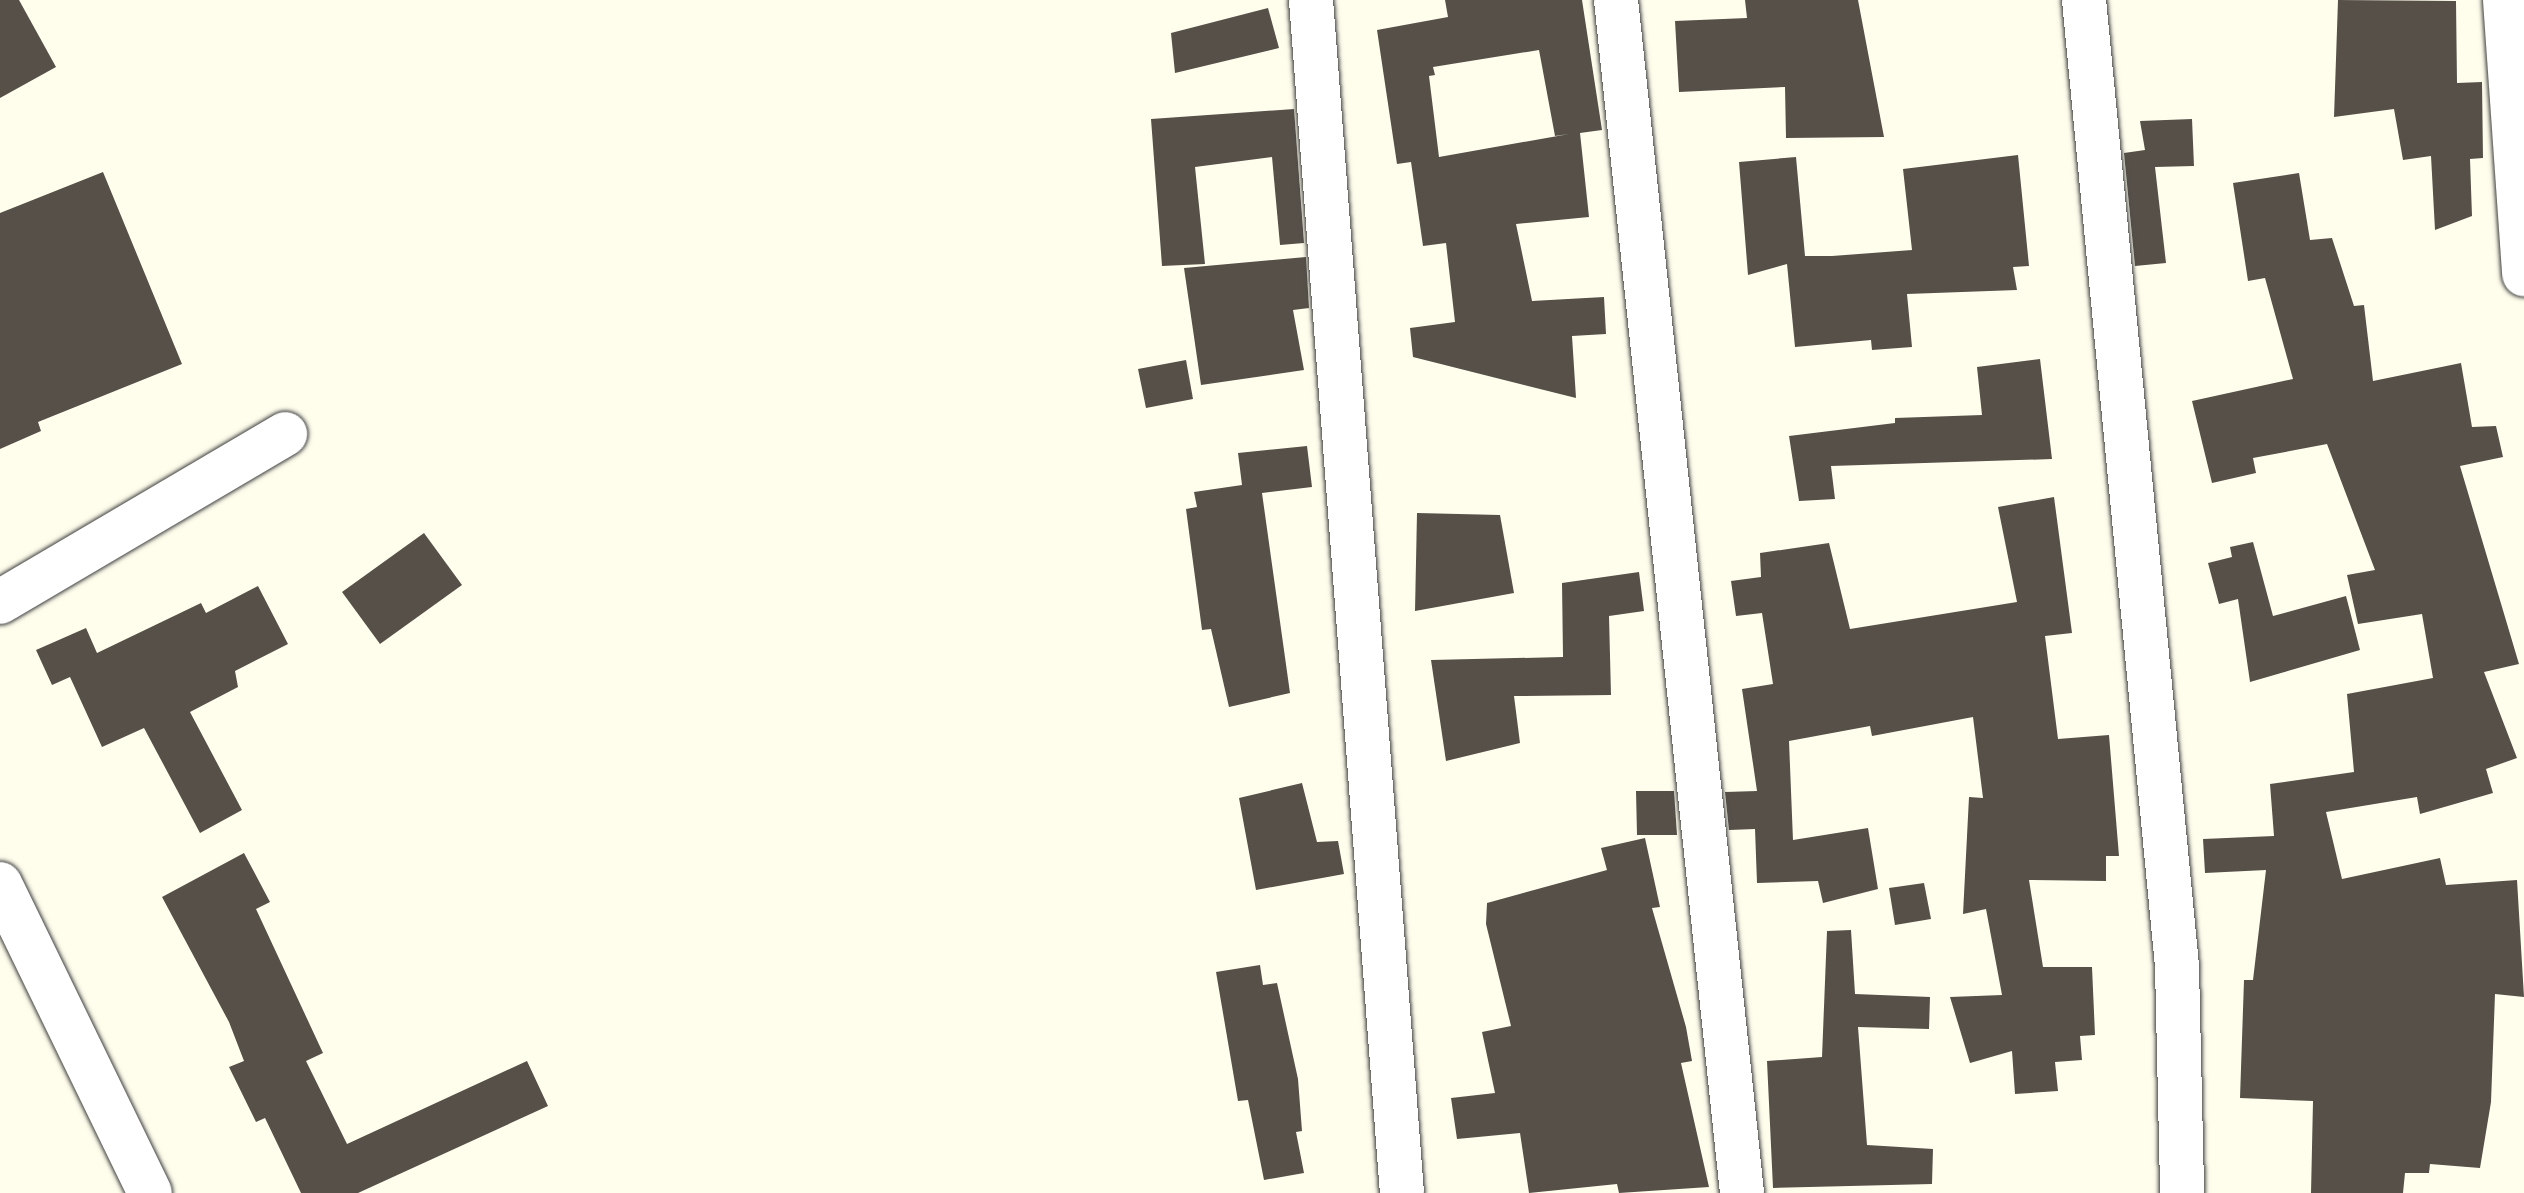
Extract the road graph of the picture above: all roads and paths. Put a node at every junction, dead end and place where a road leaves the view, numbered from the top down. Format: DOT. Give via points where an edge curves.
graph roads {
  1 [pos="1311,0"];
  2 [pos="1616,0"];
  3 [pos="2084,0"];
  4 [pos="2505,0"];
  5 [pos="2524,274"];
  6 [pos="285,434"];
  7 [pos="0,602"];
  8 [pos="0,884"];
  9 [pos="150,1193"];
  10 [pos="1402,1193"];
  11 [pos="1742,1193"];
  12 [pos="2182,1193"];
  1 -- 10 [label="street"];
  2 -- 11 [label="street"];
  3 -- 12 [label="street" via="2177,966"];
  4 -- 5 [label="street"];
  6 -- 7 [label="street"];
  8 -- 9 [label="street"];
}
